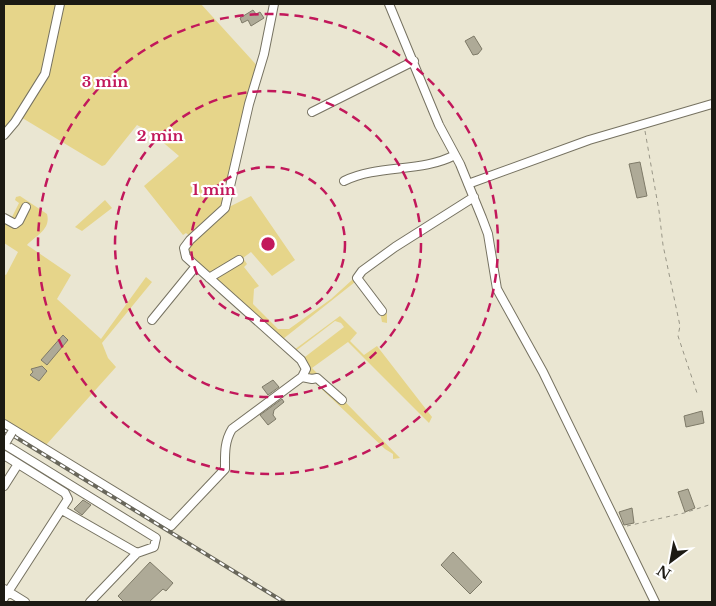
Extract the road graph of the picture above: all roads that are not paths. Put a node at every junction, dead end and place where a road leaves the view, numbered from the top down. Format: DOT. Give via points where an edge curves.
graph roads {
  1 [pos="60,4"];
  2 [pos="274,4"];
  3 [pos="389,4"];
  4 [pos="414,61"];
  5 [pos="712,104"];
  6 [pos="312,112"];
  7 [pos="4,135"];
  8 [pos="455,154"];
  9 [pos="344,181"];
  10 [pos="468,184"];
  11 [pos="474,197"];
  12 [pos="26,207"];
  13 [pos="4,218"];
  14 [pos="239,260"];
  15 [pos="196,266"];
  16 [pos="209,278"];
  17 [pos="382,311"];
  18 [pos="152,320"];
  19 [pos="302,377"];
  20 [pos="342,400"];
  21 [pos="4,424"];
  22 [pos="13,431"];
  23 [pos="5,444"];
  24 [pos="4,455"];
  25 [pos="18,464"];
  26 [pos="4,486"];
  27 [pos="62,510"];
  28 [pos="137,554"];
  29 [pos="5,593"];
  30 [pos="25,602"];
  31 [pos="90,602"];
  32 [pos="655,602"];
  1 -- 7 [label="street" via="45,74"];
  2 -- 15 [label="street" via="225,208 184,248 186,257"];
  3 -- 4 [label="street"];
  4 -- 6 [label="street"];
  4 -- 8 [label="street" via="439,125"];
  5 -- 10 [label="street" via="643,123"];
  8 -- 9 [label="street" via="432,163 357,174"];
  8 -- 10 [label="street"];
  10 -- 11 [label="street"];
  11 -- 17 [label="street" via="362,270 357,278"];
  11 -- 32 [label="street" via="488,234 497,289 543,372"];
  12 -- 13 [label="street" via="15,224"];
  14 -- 16 [label="street"];
  15 -- 16 [label="street"];
  15 -- 18 [label="street"];
  16 -- 19 [label="street" via="301,360 306,369"];
  19 -- 20 [label="street" via="317,378"];
  19 -- 22 [label="street" via="232,429 224,451 226,469 171,526"];
  21 -- 22 [label="street"];
  22 -- 23 [label="street, bridge"];
  23 -- 28 [label="street" via="155,536 157,543 154,548"];
  24 -- 25 [label="street"];
  25 -- 26 [label="street"];
  25 -- 27 [label="street" via="66,493 68,499"];
  27 -- 28 [label="street"];
  27 -- 29 [label="street"];
  28 -- 31 [label="street"];
  29 -- 30 [label="street"];
}
